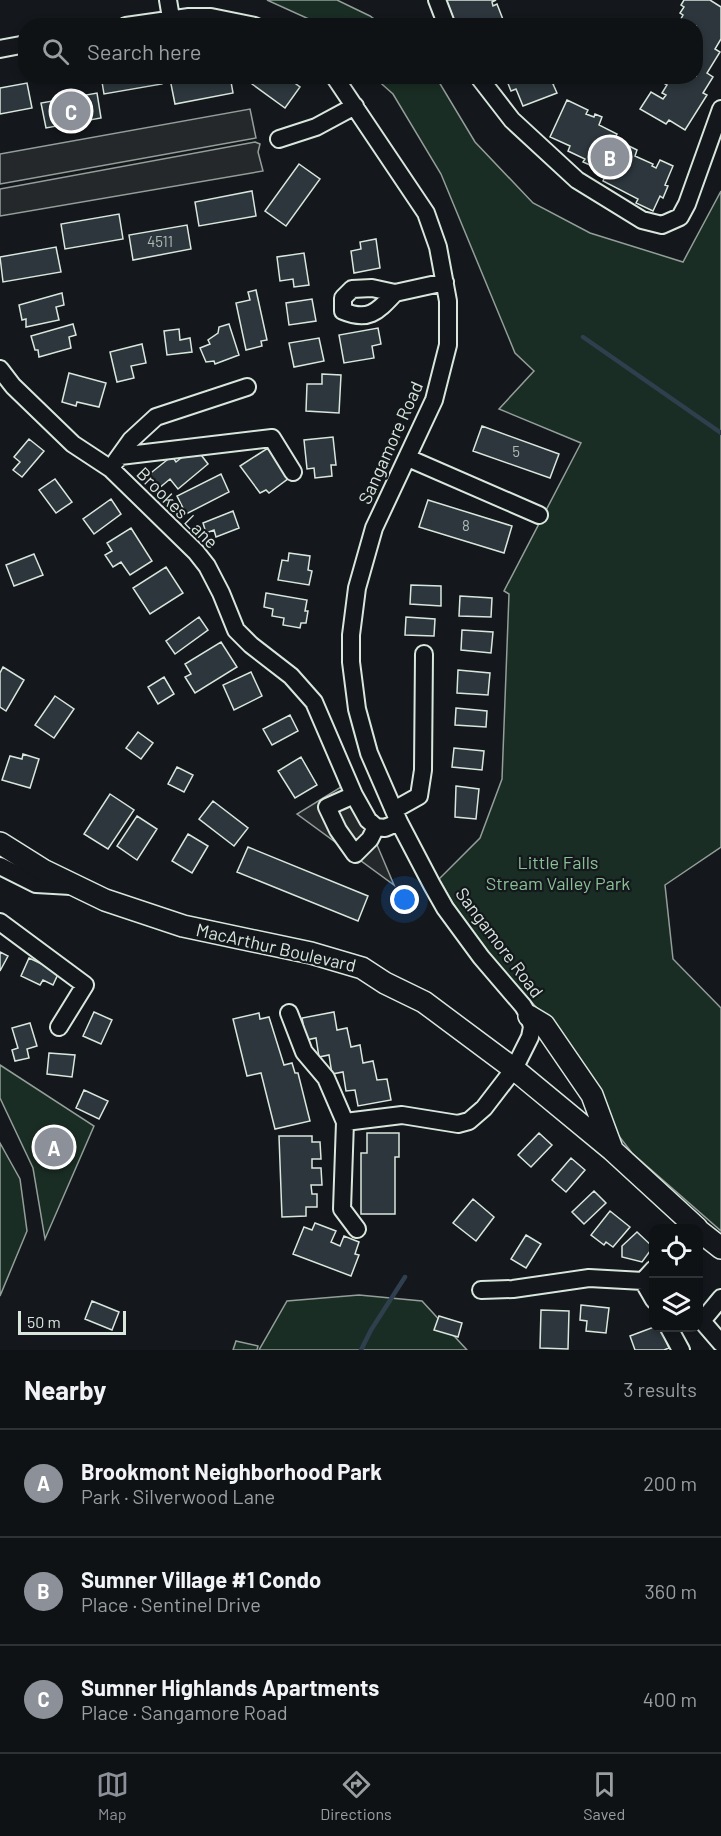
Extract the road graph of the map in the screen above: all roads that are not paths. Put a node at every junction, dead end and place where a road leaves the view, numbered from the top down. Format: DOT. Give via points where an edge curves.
graph roads {
  1 [pos="168,0"];
  2 [pos="437,0"];
  3 [pos="171,18"];
  4 [pos="216,18"];
  5 [pos="444,18"];
  6 [pos="18,46"];
  7 [pos="0,49"];
  8 [pos="340,84"];
  9 [pos="484,84"];
  10 [pos="355,106"];
  11 [pos="721,109"];
  12 [pos="279,139"];
  13 [pos="445,282"];
  14 [pos="395,293"];
  15 [pos="0,369"];
  16 [pos="247,387"];
  17 [pos="408,458"];
  18 [pos="115,463"];
  19 [pos="293,472"];
  20 [pos="538,515"];
  21 [pos="424,654"];
  22 [pos="354,795"];
  23 [pos="397,816"];
  24 [pos="376,827"];
  25 [pos="0,843"];
  26 [pos="0,866"];
  27 [pos="78,887"];
  28 [pos="0,922"];
  29 [pos="289,1013"];
  30 [pos="529,1016"];
  31 [pos="59,1027"];
  32 [pos="514,1069"];
  33 [pos="345,1122"];
  34 [pos="612,1150"];
  35 [pos="690,1224"];
  36 [pos="357,1229"];
  37 [pos="703,1235"];
  38 [pos="721,1248"];
  39 [pos="648,1275"];
  40 [pos="481,1290"];
  41 [pos="721,1298"];
  42 [pos="671,1332"];
  43 [pos="721,1343"];
  44 [pos="681,1350"];
  1 -- 3 [label="street"];
  2 -- 5 [label="street"];
  3 -- 4 [label="street"];
  6 -- 7 [label="street"];
  8 -- 10 [label="street, Sangamore Road"];
  9 -- 11 [label="street" via="512,120 577,180 642,220 662,225 680,216 687,204"];
  10 -- 12 [label="street" via="316,127"];
  10 -- 13 [label="street, Sangamore Road" via="426,213"];
  13 -- 14 [label="street"];
  13 -- 17 [label="street, Sangamore Road" via="448,345 434,400"];
  15 -- 18 [label="street, Brookes Lane" via="73,444"];
  16 -- 18 [label="street" via="156,417 131,440"];
  17 -- 20 [label="street"];
  17 -- 23 [label="street, Sangamore Road" via="374,528 357,588 351,635 359,719 369,753"];
  18 -- 19 [label="street" via="272,438"];
  18 -- 22 [label="street, Brookes Lane" via="207,566 236,630 291,676 314,702"];
  21 -- 23 [label="street" via="423,770 419,796"];
  22 -- 24 [label="street, Brookes Lane"];
  22 -- 24 [label="street" via="327,807 355,854"];
  23 -- 24 [label="street" via="385,828"];
  23 -- 30 [label="street, Sangamore Road" via="446,908"];
  25 -- 27 [label="main road, MacArthur Boulevard"];
  26 -- 27 [label="street" via="36,884"];
  27 -- 32 [label="main road, MacArthur Boulevard" via="183,926 362,968 424,1002"];
  28 -- 31 [label="street" via="85,985"];
  29 -- 33 [label="street" via="304,1052 326,1078"];
  30 -- 32 [label="street, Sangamore Road" via="530,1037"];
  30 -- 34 [label="main road" via="544,1025 592,1095"];
  32 -- 33 [label="street, Sangamore Road" via="469,1121 458,1124 402,1115"];
  32 -- 34 [label="main road, MacArthur Boulevard"];
  33 -- 36 [label="street" via="342,1209"];
  34 -- 35 [label="main road, MacArthur Boulevard"];
  37 -- 38 [label="main road, MacArthur Boulevard"];
  39 -- 40 [label="street"];
  41 -- 43 [label="street" via="702,1321"];
  42 -- 44 [label="street"];
}
